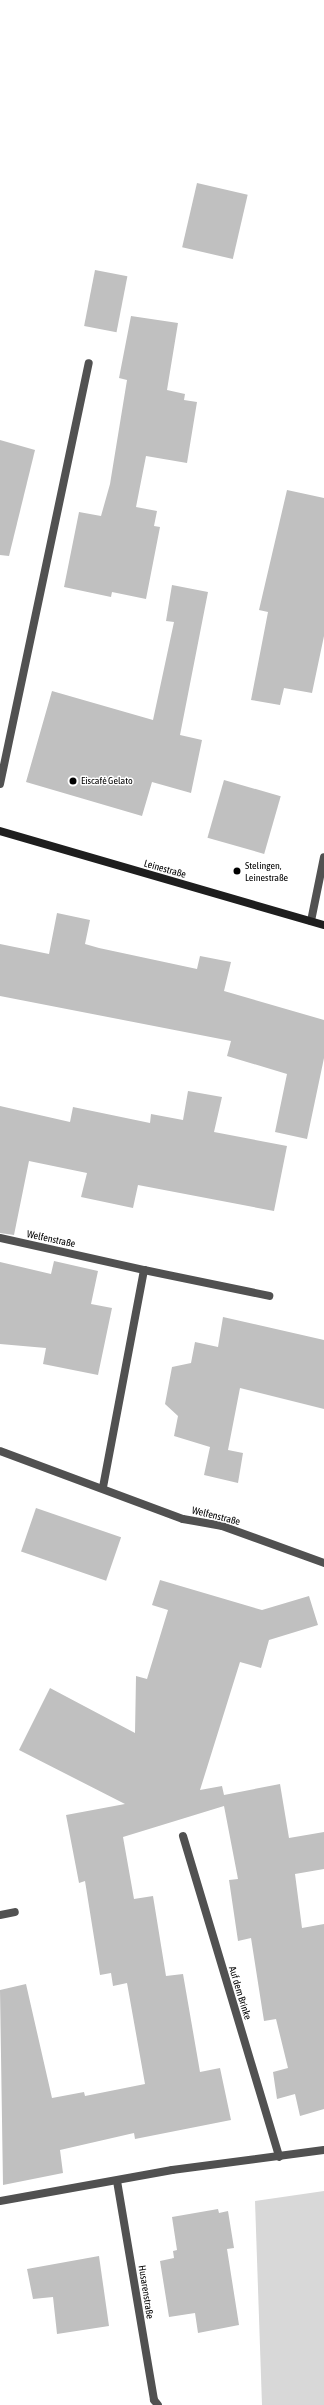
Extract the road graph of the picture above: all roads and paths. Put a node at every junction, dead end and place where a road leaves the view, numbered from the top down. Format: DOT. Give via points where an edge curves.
graph roads {
  1 [pos="89,363"];
  2 [pos="0,784"];
  3 [pos="0,831"];
  4 [pos="324,857"];
  5 [pos="312,921"];
  6 [pos="324,925"];
  7 [pos="0,1238"];
  8 [pos="144,1270"];
  9 [pos="269,1296"];
  10 [pos="0,1451"];
  11 [pos="103,1488"];
  12 [pos="324,1563"];
  13 [pos="183,1836"];
  14 [pos="14,1912"];
  15 [pos="0,1915"];
  16 [pos="324,2150"];
  17 [pos="279,2157"];
  18 [pos="117,2181"];
  19 [pos="0,2201"];
  20 [pos="158,2405"];
  1 -- 2 [label="street"];
  3 -- 5 [label="street, Leinestraße"];
  4 -- 5 [label="street"];
  5 -- 6 [label="street, Leinestraße"];
  7 -- 8 [label="street, Welfenstraße"];
  8 -- 9 [label="street, Welfenstraße"];
  8 -- 11 [label="street"];
  10 -- 11 [label="street, Welfenstraße"];
  11 -- 12 [label="street, Welfenstraße" via="183,1519 222,1526"];
  13 -- 17 [label="street, Auf dem Brinke"];
  14 -- 15 [label="street"];
  16 -- 17 [label="street"];
  17 -- 18 [label="street"];
  18 -- 19 [label="street"];
  18 -- 20 [label="street, Husarenstraße" via="154,2400"];
}
